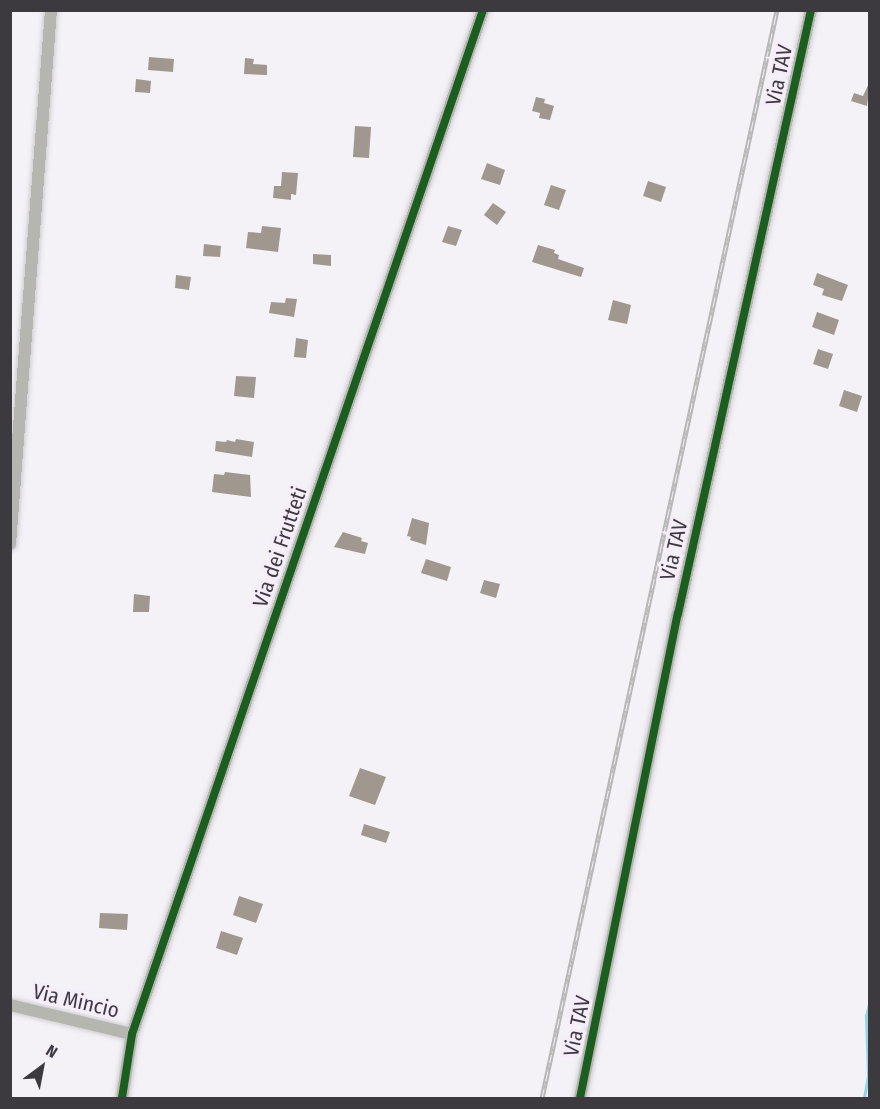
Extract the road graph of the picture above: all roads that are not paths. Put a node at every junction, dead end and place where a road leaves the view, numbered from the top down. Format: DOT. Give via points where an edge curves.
graph roads {
  1 [pos="51,10"];
  2 [pos="483,10"];
  3 [pos="811,10"];
  4 [pos="10,543"];
  5 [pos="10,1005"];
  6 [pos="132,1034"];
  7 [pos="122,1098"];
  8 [pos="580,1098"];
  1 -- 4 [label="street"];
  2 -- 6 [label="street, Via dei Frutteti"];
  3 -- 8 [label="street, Via TAV" via="678,614"];
  5 -- 6 [label="street, Via Mincio"];
  6 -- 7 [label="street, Via dei Frutteti"];
}
